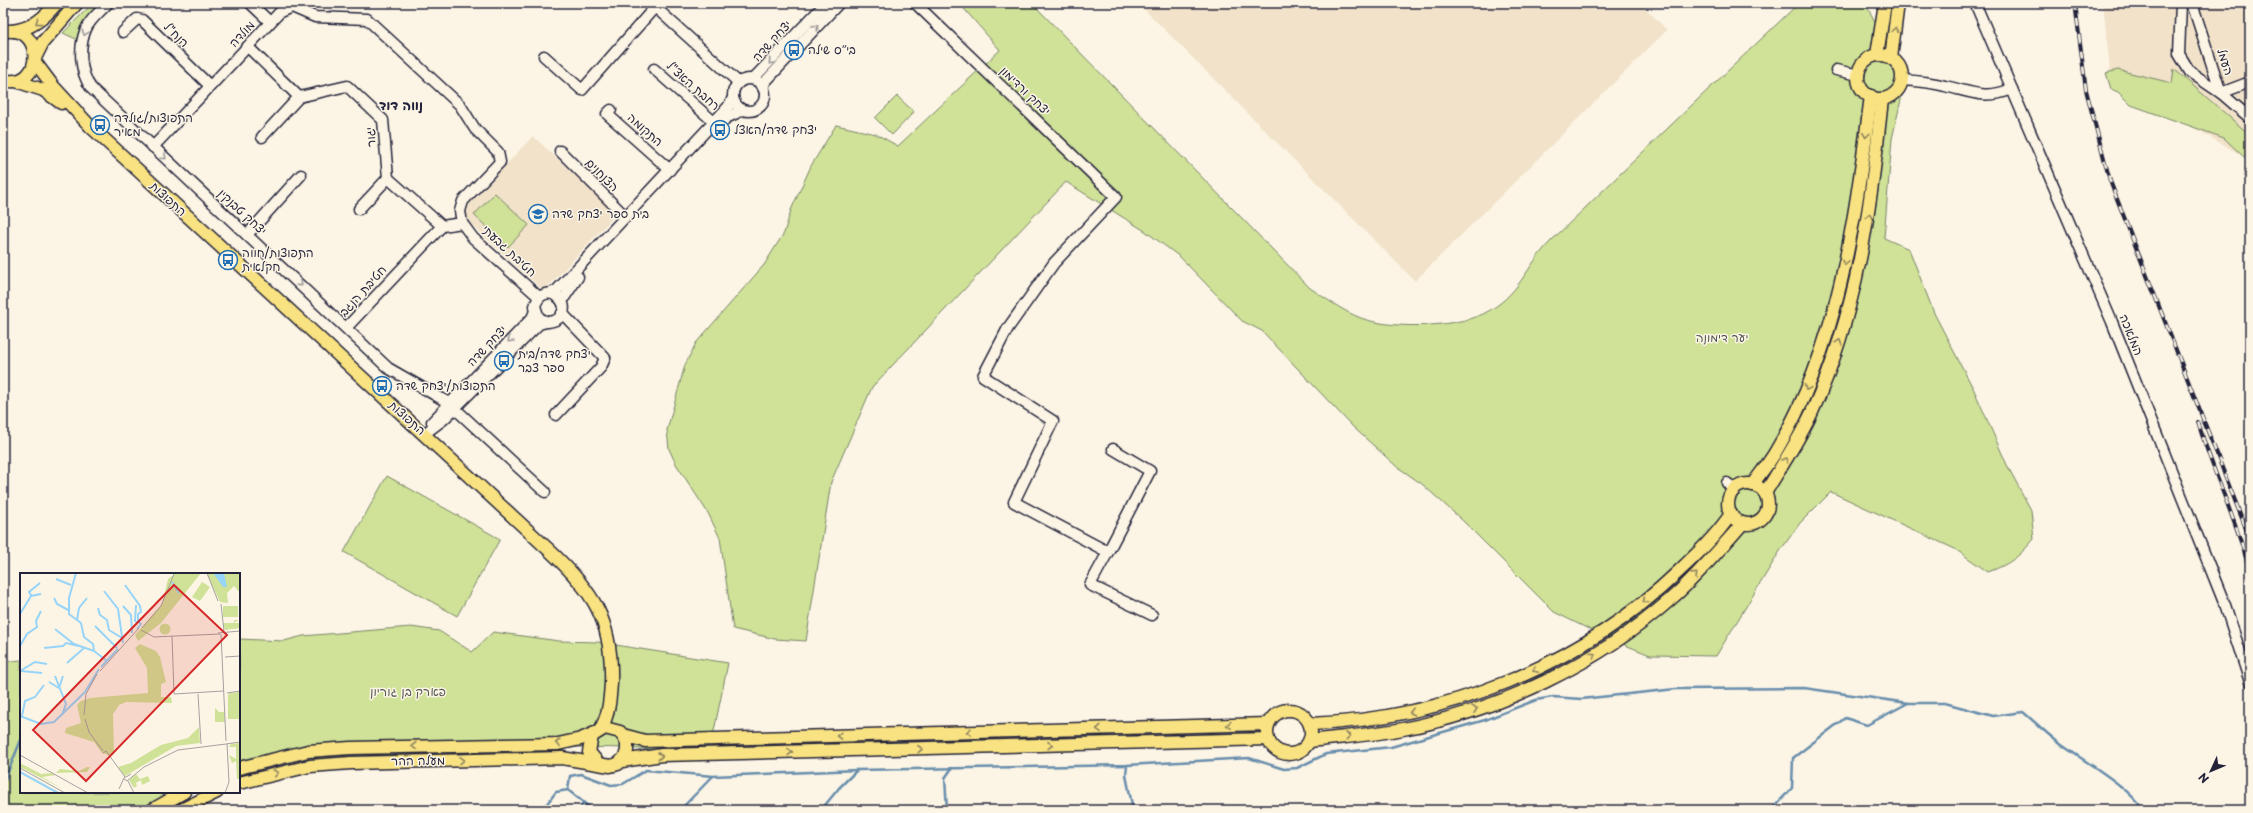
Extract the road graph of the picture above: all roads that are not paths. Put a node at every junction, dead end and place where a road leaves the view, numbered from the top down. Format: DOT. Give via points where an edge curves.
graph roads {
  1 [pos="57,3"];
  2 [pos="77,3"];
  3 [pos="108,3"];
  4 [pos="250,3"];
  5 [pos="826,3"];
  6 [pos="839,3"];
  7 [pos="915,3"];
  8 [pos="1885,3"];
  9 [pos="1898,3"];
  10 [pos="1975,3"];
  11 [pos="2180,3"];
  12 [pos="2192,3"];
  13 [pos="270,22"];
  14 [pos="6,31"];
  15 [pos="123,32"];
  16 [pos="248,47"];
  17 [pos="1877,55"];
  18 [pos="544,56"];
  19 [pos="1891,58"];
  20 [pos="35,59"];
  21 [pos="654,69"];
  22 [pos="1836,70"];
  23 [pos="1859,74"];
  24 [pos="753,79"];
  25 [pos="1902,80"];
  26 [pos="7,82"];
  27 [pos="738,82"];
  28 [pos="2250,82"];
  29 [pos="210,86"];
  30 [pos="763,88"];
  31 [pos="2012,89"];
  32 [pos="2221,93"];
  33 [pos="299,97"];
  34 [pos="733,98"];
  35 [pos="1876,98"];
  36 [pos="611,110"];
  37 [pos="743,110"];
  38 [pos="2250,118"];
  39 [pos="714,122"];
  40 [pos="90,126"];
  41 [pos="262,137"];
  42 [pos="153,146"];
  43 [pos="560,151"];
  44 [pos="670,170"];
  45 [pos="301,175"];
  46 [pos="388,178"];
  47 [pos="359,209"];
  48 [pos="626,216"];
  49 [pos="462,223"];
  50 [pos="442,226"];
  51 [pos="247,235"];
  52 [pos="552,293"];
  53 [pos="539,297"];
  54 [pos="562,301"];
  55 [pos="535,311"];
  56 [pos="562,313"];
  57 [pos="548,322"];
  58 [pos="346,328"];
  59 [pos="452,406"];
  60 [pos="556,415"];
  61 [pos="424,434"];
  62 [pos="1113,449"];
  63 [pos="1752,485"];
  64 [pos="545,492"];
  65 [pos="1765,493"];
  66 [pos="1731,514"];
  67 [pos="1743,523"];
  68 [pos="1108,552"];
  69 [pos="1152,616"];
  70 [pos="2250,682"];
  71 [pos="610,694"];
  72 [pos="1268,724"];
  73 [pos="1310,724"];
  74 [pos="598,731"];
  75 [pos="621,733"];
  76 [pos="1268,739"];
  77 [pos="1310,741"];
  78 [pos="622,761"];
  79 [pos="598,764"];
  80 [pos="240,768"];
  81 [pos="240,784"];
  82 [pos="182,793"];
  83 [pos="215,793"];
  84 [pos="152,810"];
  85 [pos="181,810"];
  1 -- 14 [label="main road, one-way" via="26,29"];
  2 -- 20 [label="main road" via="43,42"];
  3 -- 42 [label="street, יצחק טבנקין, one-way" via="86,28 82,42 84,77 91,88"];
  4 -- 13 [label="street"];
  5 -- 24 [label="street, יצחק שדה, one-way"];
  30 -- 6 [label="street, יצחק שדה, one-way" via="765,82"];
  7 -- 68 [label="street, יצחק ורדימון" via="1116,198 1054,263 1008,328 983,376 1053,421 1014,502"];
  8 -- 17 [label="main road"];
  19 -- 9 [label="main road, one-way"];
  10 -- 31 [label="street, המלאכה"];
  11 -- 32 [label="street" via="2178,54 2190,72"];
  12 -- 32 [label="street, העמל"];
  13 -- 16 [label="street, מולדה"];
  13 -- 49 [label="street, מולדה" via="280,12 292,7 315,17 367,19 460,105 475,129 498,152 500,162 463,201 460,211"];
  14 -- 20 [label="main road, התפוצות" via="26,37 35,49"];
  15 -- 29 [label="street, הנח\"ל" via="137,19 142,20"];
  16 -- 29 [label="street, מולדה"];
  16 -- 33 [label="street"];
  17 -- 19 [label="main road"];
  17 -- 23 [label="main road" via="1863,64"];
  18 -- 27 [label="street" via="582,90 655,8"];
  19 -- 25 [label="main road" via="1901,69"];
  20 -- 26 [label="main road" via="28,74"];
  20 -- 40 [label="main road, התפוצות" via="53,86"];
  21 -- 39 [label="street, רחבת האצ\"ל"];
  22 -- 23 [label="street"];
  23 -- 35 [label="main road" via="1861,87"];
  24 -- 27 [label="street" via="746,78"];
  24 -- 30 [label="street"];
  25 -- 31 [label="street" via="1945,86 1982,96 1991,96"];
  25 -- 35 [label="main road" via="1893,95"];
  26 -- 40 [label="main road, התפוצות" via="43,90"];
  27 -- 34 [label="street" via="733,89"];
  28 -- 32 [label="street"];
  29 -- 42 [label="street, מולדה"];
  30 -- 37 [label="street" via="764,99 758,108"];
  31 -- 70 [label="street, המלאכה" via="2112,322 2225,605"];
  32 -- 38 [label="street, העמל"];
  33 -- 41 [label="street"];
  33 -- 46 [label="street, יגור" via="347,86 383,120"];
  34 -- 37 [label="street" via="735,104"];
  34 -- 39 [label="street"];
  35 -- 63 [label="main road, one-way" via="1843,272 1824,344 1786,433"];
  65 -- 35 [label="main road, one-way" via="1812,414 1837,348 1866,232"];
  36 -- 44 [label="street, התקומה" via="607,114"];
  37 -- 54 [label="street" via="726,118 572,282"];
  39 -- 44 [label="street"];
  40 -- 61 [label="main road, התפוצות"];
  42 -- 51 [label="street, יצחק טבנקין, one-way"];
  43 -- 48 [label="street, הצנחנים"];
  44 -- 48 [label="street"];
  45 -- 51 [label="street"];
  46 -- 47 [label="street"];
  46 -- 50 [label="street"];
  48 -- 52 [label="street"];
  49 -- 50 [label="street"];
  49 -- 53 [label="street, חטיבת גבעתי" via="473,238"];
  50 -- 58 [label="street, חטיבת הנגב"];
  51 -- 58 [label="street, יצחק טבנקין, one-way"];
  52 -- 53 [label="street"];
  52 -- 54 [label="street"];
  53 -- 55 [label="street"];
  54 -- 56 [label="street"];
  55 -- 57 [label="street" via="539,318"];
  55 -- 59 [label="street, יצחק שדה, one-way" via="532,318"];
  56 -- 57 [label="street" via="556,320"];
  56 -- 60 [label="street" via="605,358 602,367"];
  57 -- 59 [label="street, יצחק שדה" via="538,325"];
  58 -- 59 [label="street, יצחק טבנקין" via="388,368"];
  59 -- 61 [label="street, יצחק שדה"];
  59 -- 64 [label="street, יצחק טבנקין"];
  61 -- 71 [label="main road, התפוצות" via="585,586 599,611 608,638"];
  62 -- 68 [label="street" via="1150,471"];
  63 -- 65 [label="main road"];
  63 -- 66 [label="main road" via="1731,487"];
  65 -- 67 [label="main road" via="1768,501 1765,515 1755,523"];
  66 -- 67 [label="main road"];
  66 -- 73 [label="main road, one-way" via="1716,534 1662,587 1607,629 1548,664 1497,686 1440,705 1370,720"];
  77 -- 67 [label="main road, one-way" via="1372,734 1444,719 1502,699 1555,676 1616,641 1672,598 1707,565"];
  68 -- 69 [label="street" via="1090,586"];
  71 -- 74 [label="main road, התפוצות" via="606,718"];
  71 -- 75 [label="main road, התפוצות"];
  72 -- 73 [label="main road" via="1276,713 1289,709 1302,714"];
  72 -- 75 [label="main road, one-way" via="645,741"];
  72 -- 76 [label="main road"];
  73 -- 77 [label="main road"];
  74 -- 75 [label="main road" via="610,728"];
  74 -- 79 [label="main road" via="590,741 589,752"];
  74 -- 80 [label="main road, מעלה ההר, one-way" via="581,739 558,744 376,747 308,751"];
  75 -- 78 [label="main road" via="627,742 627,751"];
  76 -- 77 [label="main road" via="1272,746 1284,754 1299,752"];
  78 -- 76 [label="main road, one-way" via="662,755"];
  78 -- 79 [label="main road" via="610,766"];
  81 -- 79 [label="main road, מעלה ההר, one-way" via="310,766 351,763 562,758"];
  82 -- 84 [label="main road"];
  83 -- 85 [label="main road"];
}
